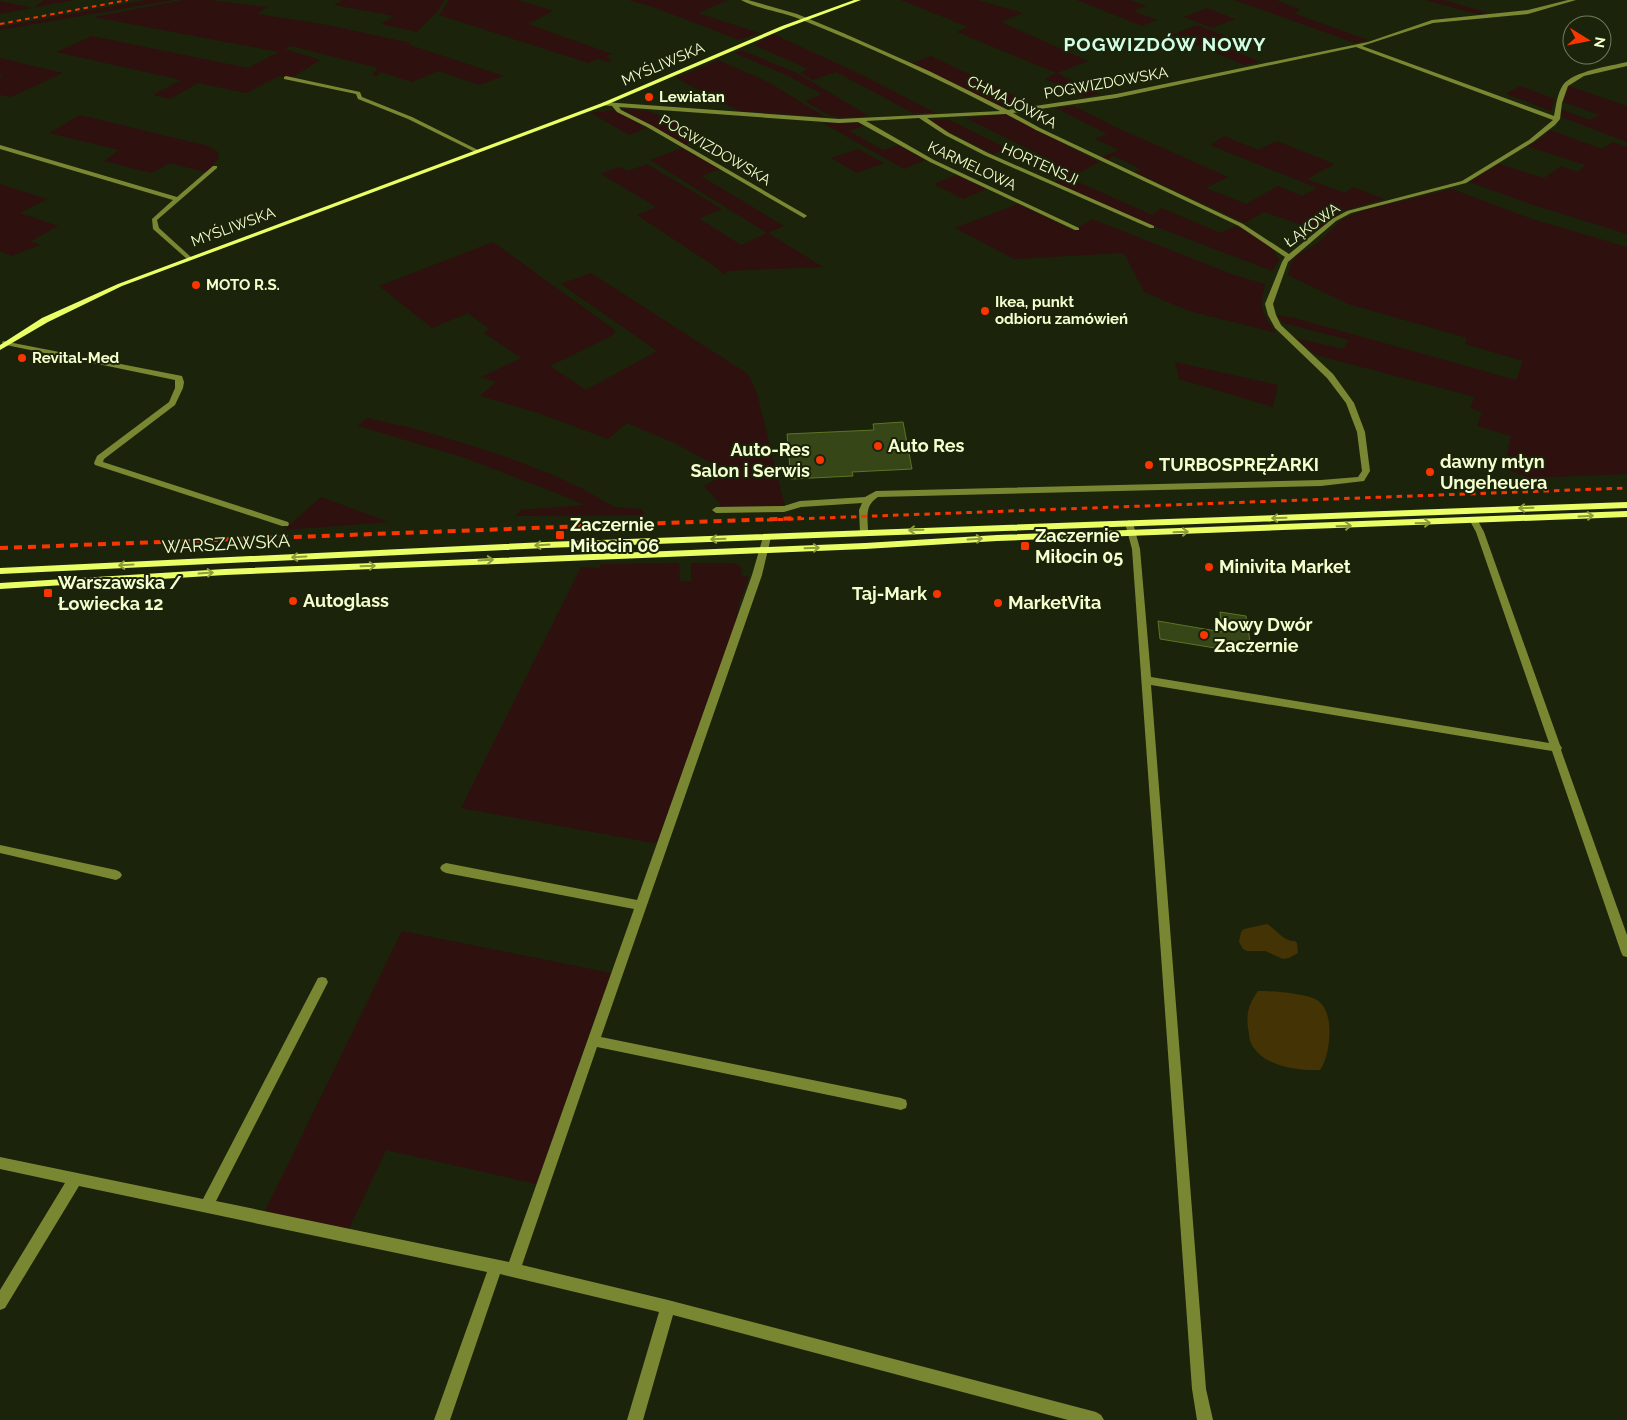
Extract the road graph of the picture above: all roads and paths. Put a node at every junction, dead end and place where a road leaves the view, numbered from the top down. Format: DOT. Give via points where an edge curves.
graph roads {
  1 [pos="743,0"];
  2 [pos="858,0"];
  3 [pos="1574,0"];
  4 [pos="804,19"];
  5 [pos="1356,46"];
  6 [pos="1627,64"];
  7 [pos="286,78"];
  8 [pos="623,96"];
  9 [pos="604,104"];
  10 [pos="614,106"];
  11 [pos="634,106"];
  12 [pos="1007,112"];
  13 [pos="921,118"];
  14 [pos="1557,119"];
  15 [pos="859,120"];
  16 [pos="0,147"];
  17 [pos="477,152"];
  18 [pos="214,166"];
  19 [pos="176,199"];
  20 [pos="804,216"];
  21 [pos="1152,227"];
  22 [pos="1077,229"];
  23 [pos="1289,257"];
  24 [pos="189,258"];
  25 [pos="3,346"];
  26 [pos="867,500"];
  27 [pos="1627,505"];
  28 [pos="716,510"];
  29 [pos="1627,514"];
  30 [pos="1474,522"];
  31 [pos="1130,523"];
  32 [pos="285,524"];
  33 [pos="864,532"];
  34 [pos="1132,534"];
  35 [pos="767,537"];
  36 [pos="764,550"];
  37 [pos="0,571"];
  38 [pos="0,586"];
  39 [pos="1145,680"];
  40 [pos="1557,748"];
  41 [pos="0,849"];
  42 [pos="446,868"];
  43 [pos="116,875"];
  44 [pos="641,906"];
  45 [pos="1627,952"];
  46 [pos="322,982"];
  47 [pos="594,1041"];
  48 [pos="901,1104"];
  49 [pos="0,1163"];
  50 [pos="75,1180"];
  51 [pos="206,1206"];
  52 [pos="496,1267"];
  53 [pos="513,1270"];
  54 [pos="0,1304"];
  55 [pos="668,1307"];
  56 [pos="442,1420"];
  57 [pos="635,1420"];
  58 [pos="1096,1420"];
  59 [pos="1205,1420"];
  1 -- 4 [label="street, CHMAJÓWKA"];
  2 -- 4 [label="main road, MYŚLIWSKA"];
  3 -- 5 [label="street, POGWIZDOWSKA" via="1518,14 1432,22"];
  4 -- 8 [label="main road, MYŚLIWSKA"];
  4 -- 12 [label="street, CHMAJÓWKA"];
  5 -- 12 [label="street, POGWIZDOWSKA" via="1109,97"];
  5 -- 14 [label="street"];
  6 -- 14 [label="street" via="1582,75 1566,85"];
  7 -- 17 [label="street" via="358,93 360,98 410,118"];
  8 -- 9 [label="main road, MYŚLIWSKA"];
  8 -- 11 [label="street"];
  9 -- 10 [label="street, POGWIZDOWSKA"];
  9 -- 17 [label="main road, MYŚLIWSKA"];
  10 -- 11 [label="street, POGWIZDOWSKA"];
  10 -- 20 [label="street, POGWIZDOWSKA"];
  11 -- 15 [label="street, POGWIZDOWSKA" via="810,120"];
  12 -- 13 [label="street, POGWIZDOWSKA"];
  12 -- 23 [label="street, CHMAJÓWKA" via="1241,225"];
  13 -- 15 [label="street, POGWIZDOWSKA"];
  13 -- 21 [label="street, HORTENSJI" via="986,154"];
  14 -- 23 [label="street, ŁĄKOWA" via="1531,140 1464,182 1349,212 1334,220"];
  15 -- 22 [label="street, KARMELOWA" via="932,161"];
  16 -- 19 [label="street"];
  17 -- 24 [label="main road, MYŚLIWSKA"];
  18 -- 19 [label="street"];
  19 -- 24 [label="street" via="154,220 156,229"];
  23 -- 26 [label="street, ŁĄKOWA" via="1269,304 1272,315 1278,326 1330,376 1350,403 1361,432 1366,471 1362,479 1321,483 876,494"];
  24 -- 25 [label="main road, MYŚLIWSKA" via="83,301"];
  25 -- 32 [label="street, MYŚLIWSKA" via="179,378 179,391 172,403 100,458 98,463"];
  26 -- 28 [label="street" via="800,504 784,509"];
  26 -- 33 [label="street" via="863,510"];
  27 -- 31 [label="main road, WARSZAWSKA, one-way"];
  30 -- 29 [label="main road, one-way"];
  34 -- 30 [label="main road, WARSZAWSKA, one-way"];
  30 -- 40 [label="street"];
  31 -- 33 [label="main road, WARSZAWSKA, one-way"];
  31 -- 34 [label="street"];
  33 -- 35 [label="main road, WARSZAWSKA"];
  36 -- 34 [label="main road, WARSZAWSKA, one-way"];
  34 -- 39 [label="street" via="1136,549"];
  35 -- 36 [label="street"];
  35 -- 37 [label="main road, WARSZAWSKA, one-way"];
  38 -- 36 [label="main road, WARSZAWSKA, one-way" via="225,572"];
  36 -- 44 [label="street"];
  39 -- 40 [label="street"];
  39 -- 59 [label="street" via="1199,1389"];
  40 -- 45 [label="street"];
  41 -- 43 [label="street"];
  42 -- 44 [label="street"];
  44 -- 47 [label="street"];
  46 -- 51 [label="street"];
  47 -- 48 [label="street"];
  47 -- 53 [label="street"];
  49 -- 50 [label="street"];
  50 -- 51 [label="street"];
  50 -- 54 [label="street"];
  51 -- 52 [label="street"];
  52 -- 53 [label="street"];
  52 -- 56 [label="street"];
  53 -- 55 [label="street"];
  55 -- 57 [label="street"];
  55 -- 58 [label="street"];
}
